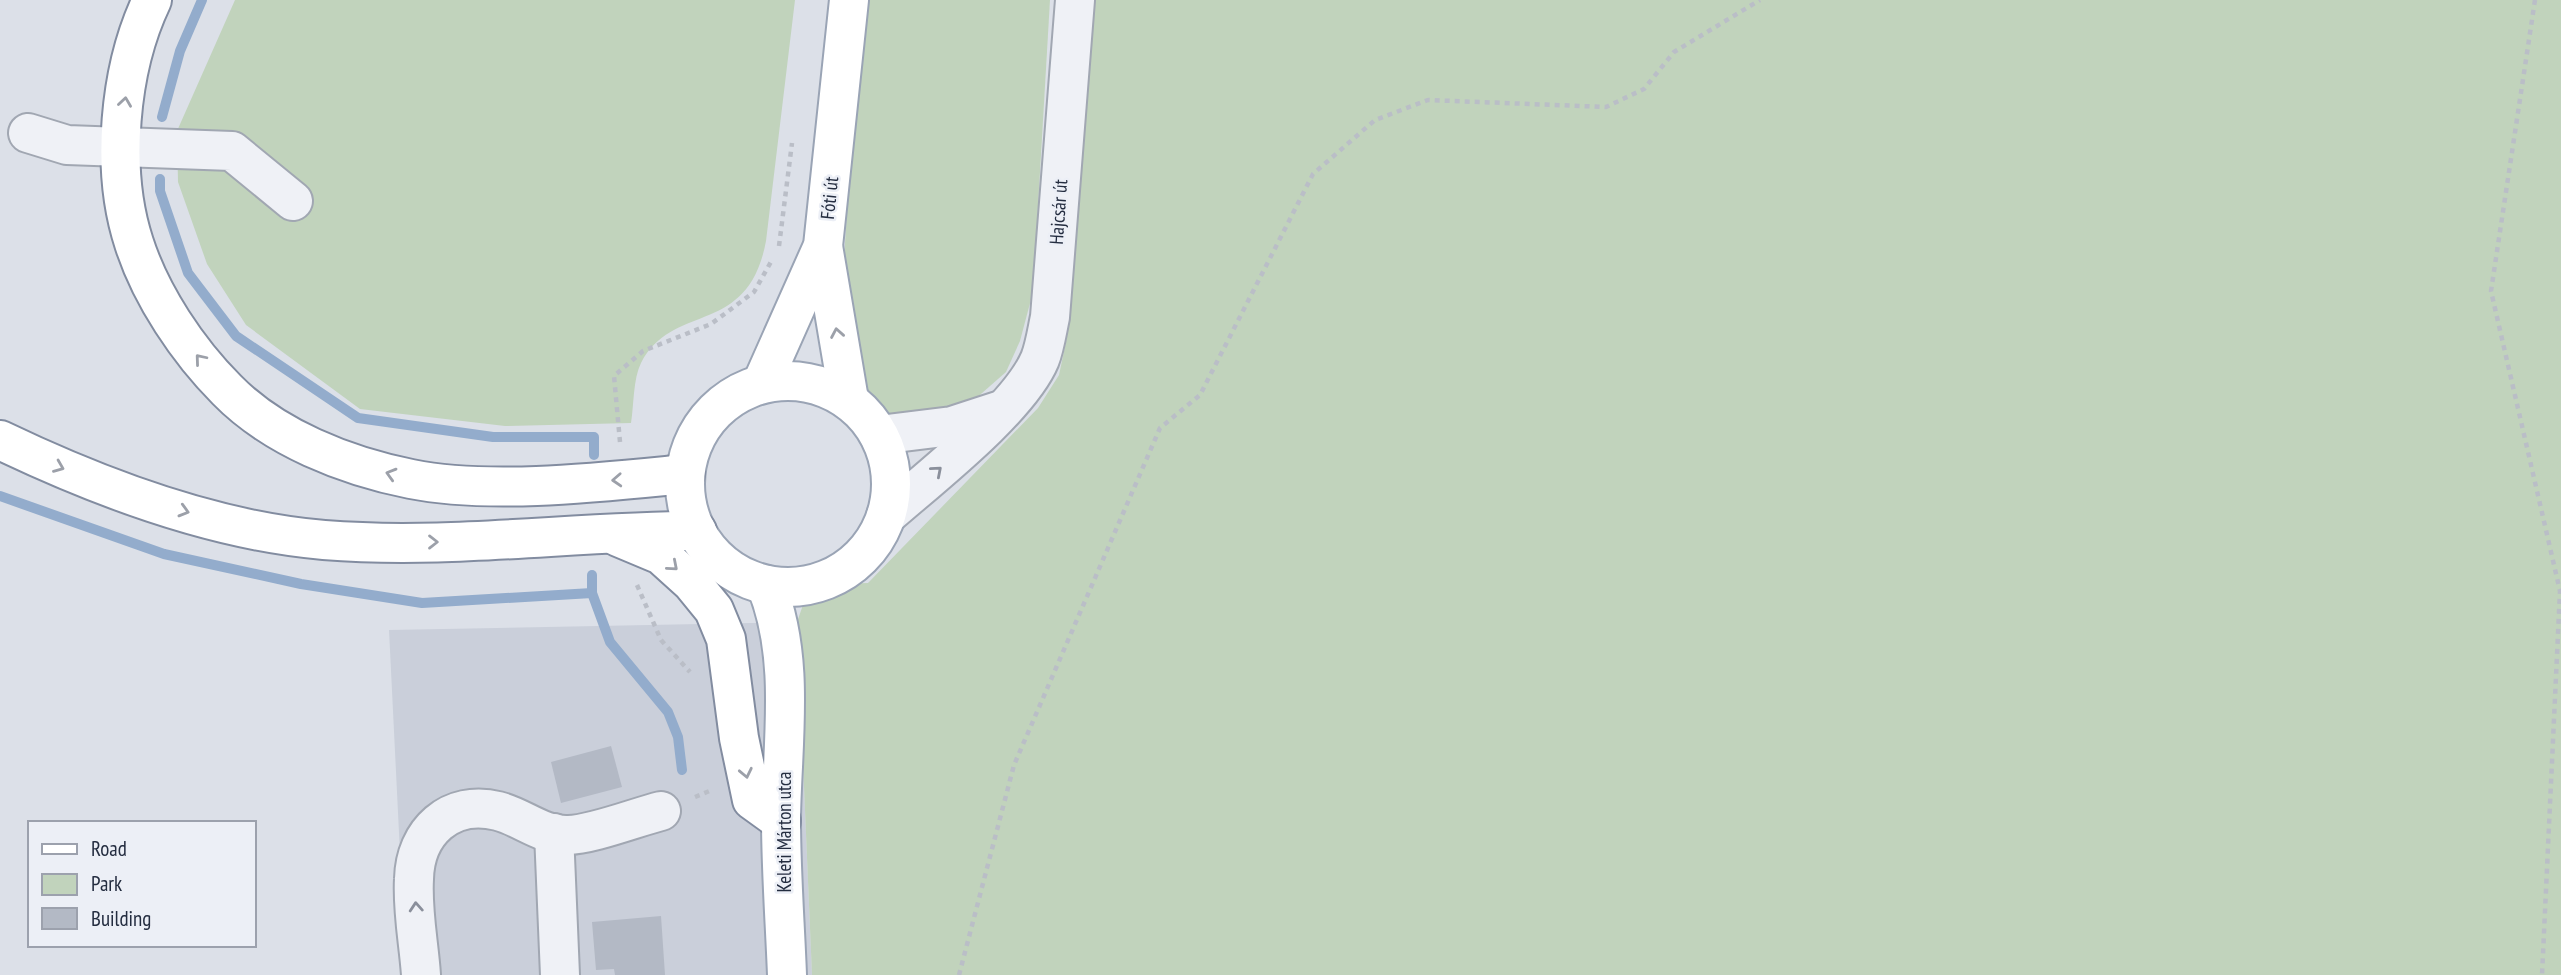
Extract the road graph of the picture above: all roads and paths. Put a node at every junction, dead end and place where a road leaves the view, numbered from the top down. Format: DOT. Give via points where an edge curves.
graph roads {
  1 [pos="152,0"];
  2 [pos="849,0"];
  3 [pos="1074,0"];
  4 [pos="1760,0"];
  5 [pos="2535,0"];
  6 [pos="28,133"];
  7 [pos="122,146"];
  8 [pos="293,201"];
  9 [pos="823,246"];
  10 [pos="762,383"];
  11 [pos="849,400"];
  12 [pos="1000,411"];
  13 [pos="879,435"];
  14 [pos="0,440"];
  15 [pos="685,474"];
  16 [pos="886,516"];
  17 [pos="697,531"];
  18 [pos="613,534"];
  19 [pos="766,585"];
  20 [pos="810,585"];
  21 [pos="785,689"];
  22 [pos="661,811"];
  23 [pos="781,821"];
  24 [pos="554,833"];
  25 [pos="421,975"];
  26 [pos="560,975"];
  27 [pos="786,975"];
  28 [pos="959,975"];
  29 [pos="2542,975"];
  7 -- 1 [label="main road, one-way" via="131,58"];
  2 -- 9 [label="main road, Fóti út"];
  3 -- 12 [label="street, Hajcsár út" via="1050,317 1039,360"];
  4 -- 28 [label="path" via="1674,52 1644,89 1606,107 1428,100 1375,120 1313,174 1200,395 1160,428 1014,765"];
  5 -- 29 [label="path" via="2491,290 2560,590"];
  6 -- 7 [label="street" via="67,145"];
  7 -- 8 [label="street" via="232,151"];
  15 -- 7 [label="main road, one-way" via="477,486 411,479 326,453 294,438 227,391 180,334 134,243 122,180"];
  9 -- 10 [label="main road, Fóti út"];
  11 -- 9 [label="main road, one-way"];
  10 -- 11 [label="main road" via="827,386"];
  10 -- 15 [label="main road" via="716,410 695,439"];
  11 -- 13 [label="main road"];
  12 -- 13 [label="street" via="952,426"];
  16 -- 12 [label="street, Hajcsár út, one-way"];
  13 -- 16 [label="main road" via="892,482"];
  14 -- 18 [label="main road, one-way" via="119,492 192,513 323,540 435,543"];
  15 -- 17 [label="main road" via="687,503"];
  16 -- 20 [label="main road" via="876,540 848,569"];
  17 -- 18 [label="main road"];
  17 -- 19 [label="main road" via="714,556 738,574"];
  18 -- 23 [label="main road, one-way" via="661,555 714,610 726,639 752,800"];
  19 -- 20 [label="main road"];
  19 -- 21 [label="main road, Keleti Márton utca" via="776,608"];
  20 -- 21 [label="main road, Keleti Márton utca"];
  21 -- 23 [label="main road, Keleti Márton utca"];
  22 -- 24 [label="street" via="569,835"];
  23 -- 27 [label="main road, Keleti Márton utca"];
  25 -- 24 [label="street, one-way" via="414,878 424,838 445,815 474,808 499,811"];
  24 -- 26 [label="street"];
}
